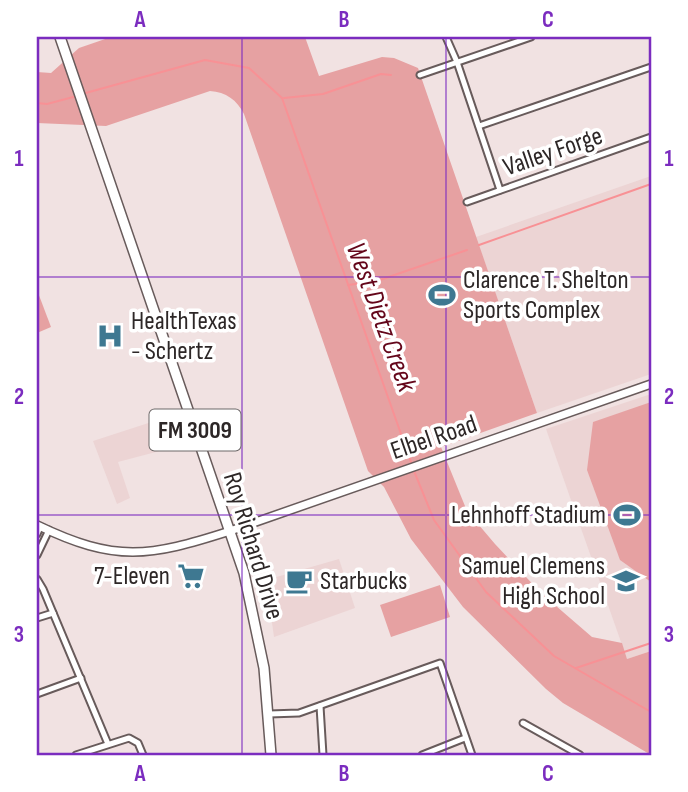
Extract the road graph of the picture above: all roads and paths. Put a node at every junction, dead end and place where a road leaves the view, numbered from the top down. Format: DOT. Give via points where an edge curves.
graph roads {
  1 [pos="60,37"];
  2 [pos="446,37"];
  3 [pos="531,37"];
  4 [pos="457,62"];
  5 [pos="651,67"];
  6 [pos="421,75"];
  7 [pos="479,126"];
  8 [pos="651,138"];
  9 [pos="500,190"];
  10 [pos="467,202"];
  11 [pos="651,384"];
  12 [pos="41,529"];
  13 [pos="230,531"];
  14 [pos="37,555"];
  15 [pos="37,579"];
  16 [pos="53,612"];
  17 [pos="37,618"];
  18 [pos="81,678"];
  19 [pos="37,694"];
  20 [pos="320,706"];
  21 [pos="269,713"];
  22 [pos="523,723"];
  23 [pos="466,738"];
  24 [pos="108,744"];
  25 [pos="76,755"];
  26 [pos="143,755"];
  27 [pos="271,755"];
  28 [pos="323,755"];
  29 [pos="422,755"];
  30 [pos="471,755"];
  31 [pos="580,755"];
  1 -- 13 [label="main road, Roy Richard Drive / FM 3009"];
  2 -- 4 [label="street"];
  3 -- 4 [label="street"];
  4 -- 6 [label="street"];
  4 -- 7 [label="street"];
  5 -- 7 [label="street"];
  7 -- 9 [label="street"];
  8 -- 9 [label="street, Valley Forge"];
  9 -- 10 [label="street, Valley Forge"];
  11 -- 13 [label="street, Elbel Road"];
  12 -- 13 [label="street, Elbel Road" via="80,544 136,553 176,548"];
  12 -- 14 [label="street"];
  13 -- 21 [label="main road, Roy Richard Drive / FM 3009" via="252,602"];
  15 -- 16 [label="street"];
  16 -- 17 [label="street"];
  16 -- 18 [label="street"];
  18 -- 19 [label="street"];
  18 -- 24 [label="street"];
  20 -- 21 [label="street" via="299,713"];
  20 -- 23 [label="street" via="440,663"];
  20 -- 28 [label="street"];
  21 -- 27 [label="main road, Roy Richard Drive / FM 3009"];
  22 -- 31 [label="street"];
  23 -- 29 [label="street"];
  23 -- 30 [label="street"];
  24 -- 25 [label="street"];
  24 -- 26 [label="street" via="129,738 138,743"];
}
